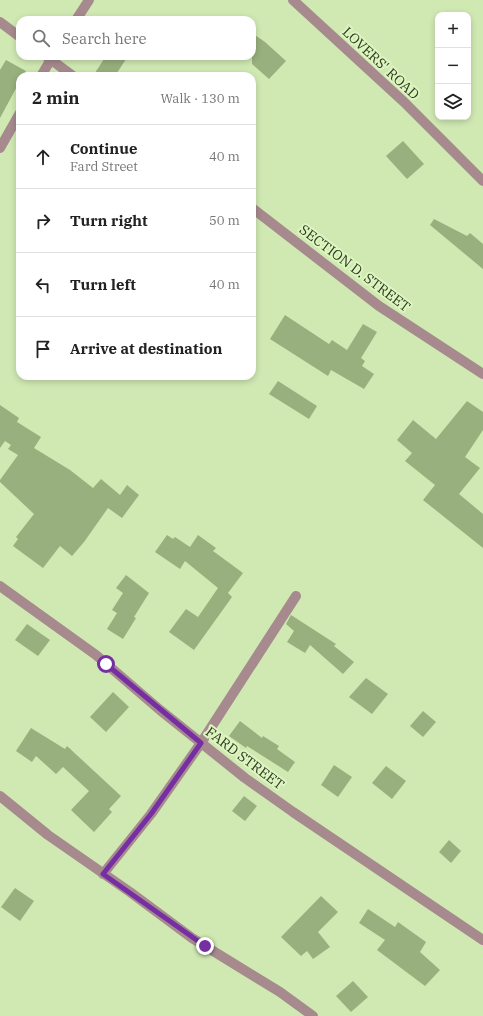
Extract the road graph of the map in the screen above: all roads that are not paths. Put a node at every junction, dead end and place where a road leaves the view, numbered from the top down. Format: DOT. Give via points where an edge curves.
graph roads {
  1 [pos="89,0"];
  2 [pos="298,1"];
  3 [pos="79,16"];
  4 [pos="0,22"];
  5 [pos="16,34"];
  6 [pos="49,60"];
  7 [pos="54,60"];
  8 [pos="43,72"];
  9 [pos="68,72"];
  10 [pos="16,120"];
  11 [pos="0,148"];
  12 [pos="483,181"];
  13 [pos="256,211"];
  14 [pos="483,374"];
  15 [pos="0,586"];
  16 [pos="296,596"];
  17 [pos="201,743"];
  18 [pos="0,796"];
  19 [pos="103,874"];
  20 [pos="483,940"];
  21 [pos="313,1016"];
  1 -- 3 [label="street"];
  2 -- 12 [label="street, LOVERS' ROAD"];
  4 -- 5 [label="street"];
  6 -- 8 [label="street"];
  7 -- 9 [label="street"];
  10 -- 11 [label="street"];
  13 -- 14 [label="street, SECTION D. STREET" via="379,306"];
  15 -- 17 [label="street, FARD STREET" via="96,655"];
  16 -- 17 [label="street"];
  17 -- 19 [label="street" via="151,814"];
  17 -- 20 [label="street, FARD STREET" via="292,812"];
  18 -- 19 [label="street" via="48,835"];
  19 -- 21 [label="street" via="192,938 280,992"];
}
